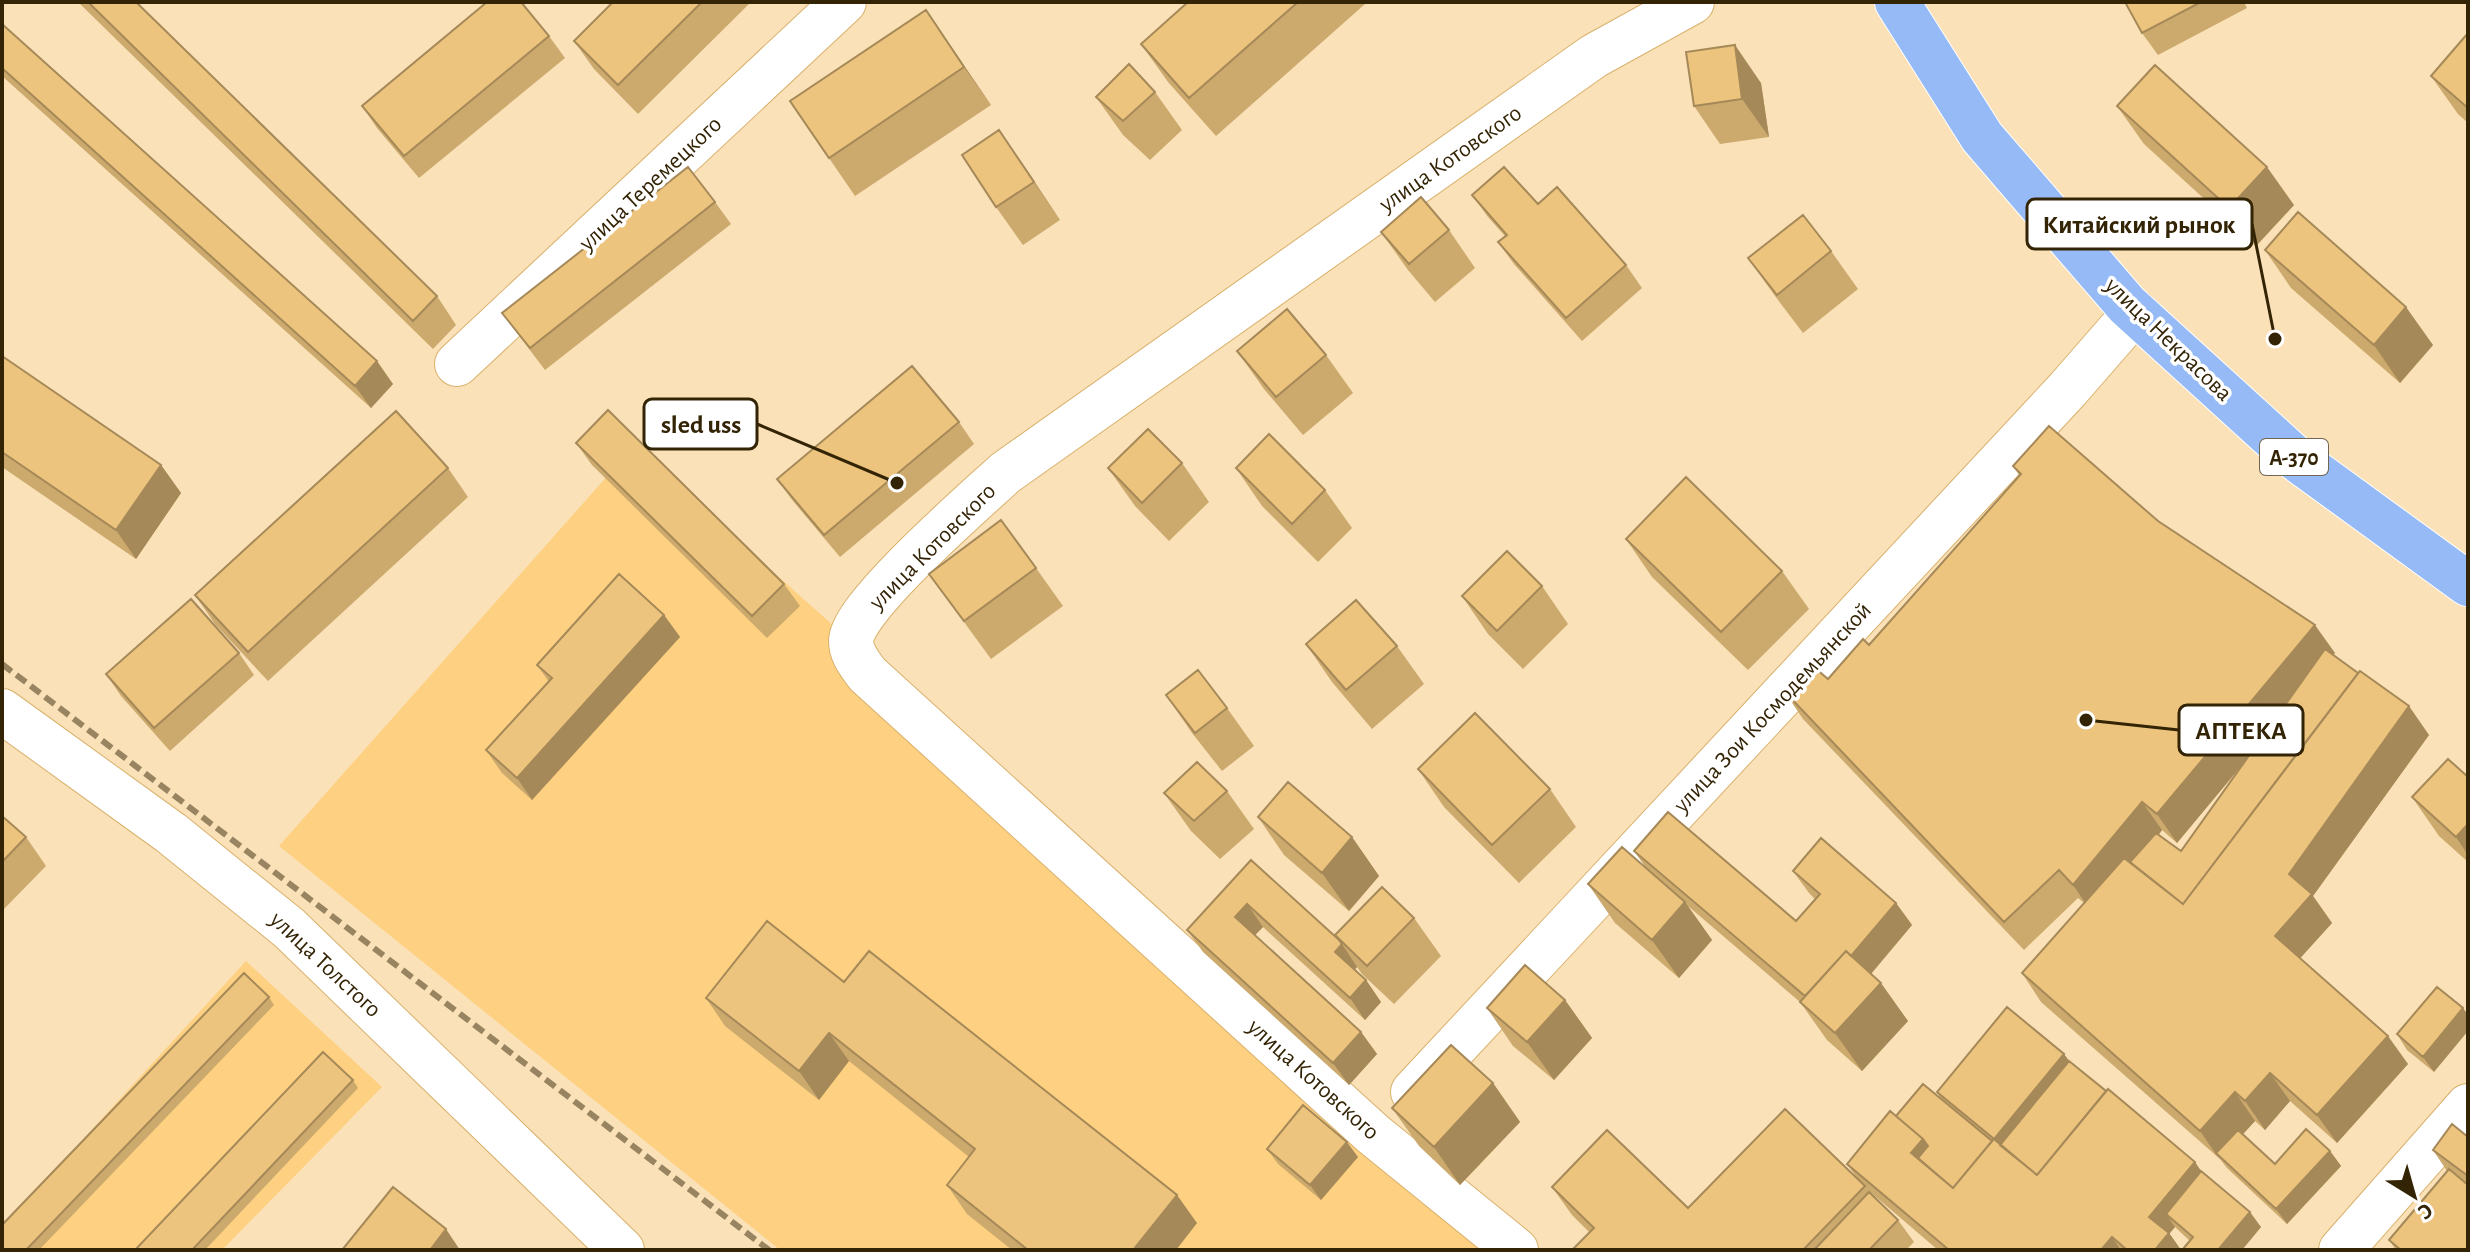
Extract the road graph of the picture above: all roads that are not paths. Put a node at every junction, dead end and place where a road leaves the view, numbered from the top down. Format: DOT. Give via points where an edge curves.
graph roads {
  1 [pos="844,2"];
  2 [pos="1692,2"];
  3 [pos="1897,2"];
  4 [pos="2135,312"];
  5 [pos="457,364"];
  6 [pos="2468,584"];
  7 [pos="2,711"];
  8 [pos="2468,1106"];
  9 [pos="1373,1134"];
  10 [pos="622,1250"];
  11 [pos="1516,1250"];
  12 [pos="2341,1250"];
  1 -- 5 [label="street, улица Теремецкого"];
  2 -- 9 [label="street, улица Котовского" via="1594,56 1005,473 919,553 857,622 851,640 867,674"];
  3 -- 4 [label="highway, улица Некрасова / А-370" via="1982,137"];
  4 -- 6 [label="highway, улица Некрасова / А-370" via="2295,458"];
  4 -- 9 [label="street, улица Зои Космодемьянской"];
  7 -- 10 [label="street, улица Толстого" via="171,833 289,928"];
  8 -- 12 [label="street"];
  9 -- 11 [label="street, улица Котовского"];
}
